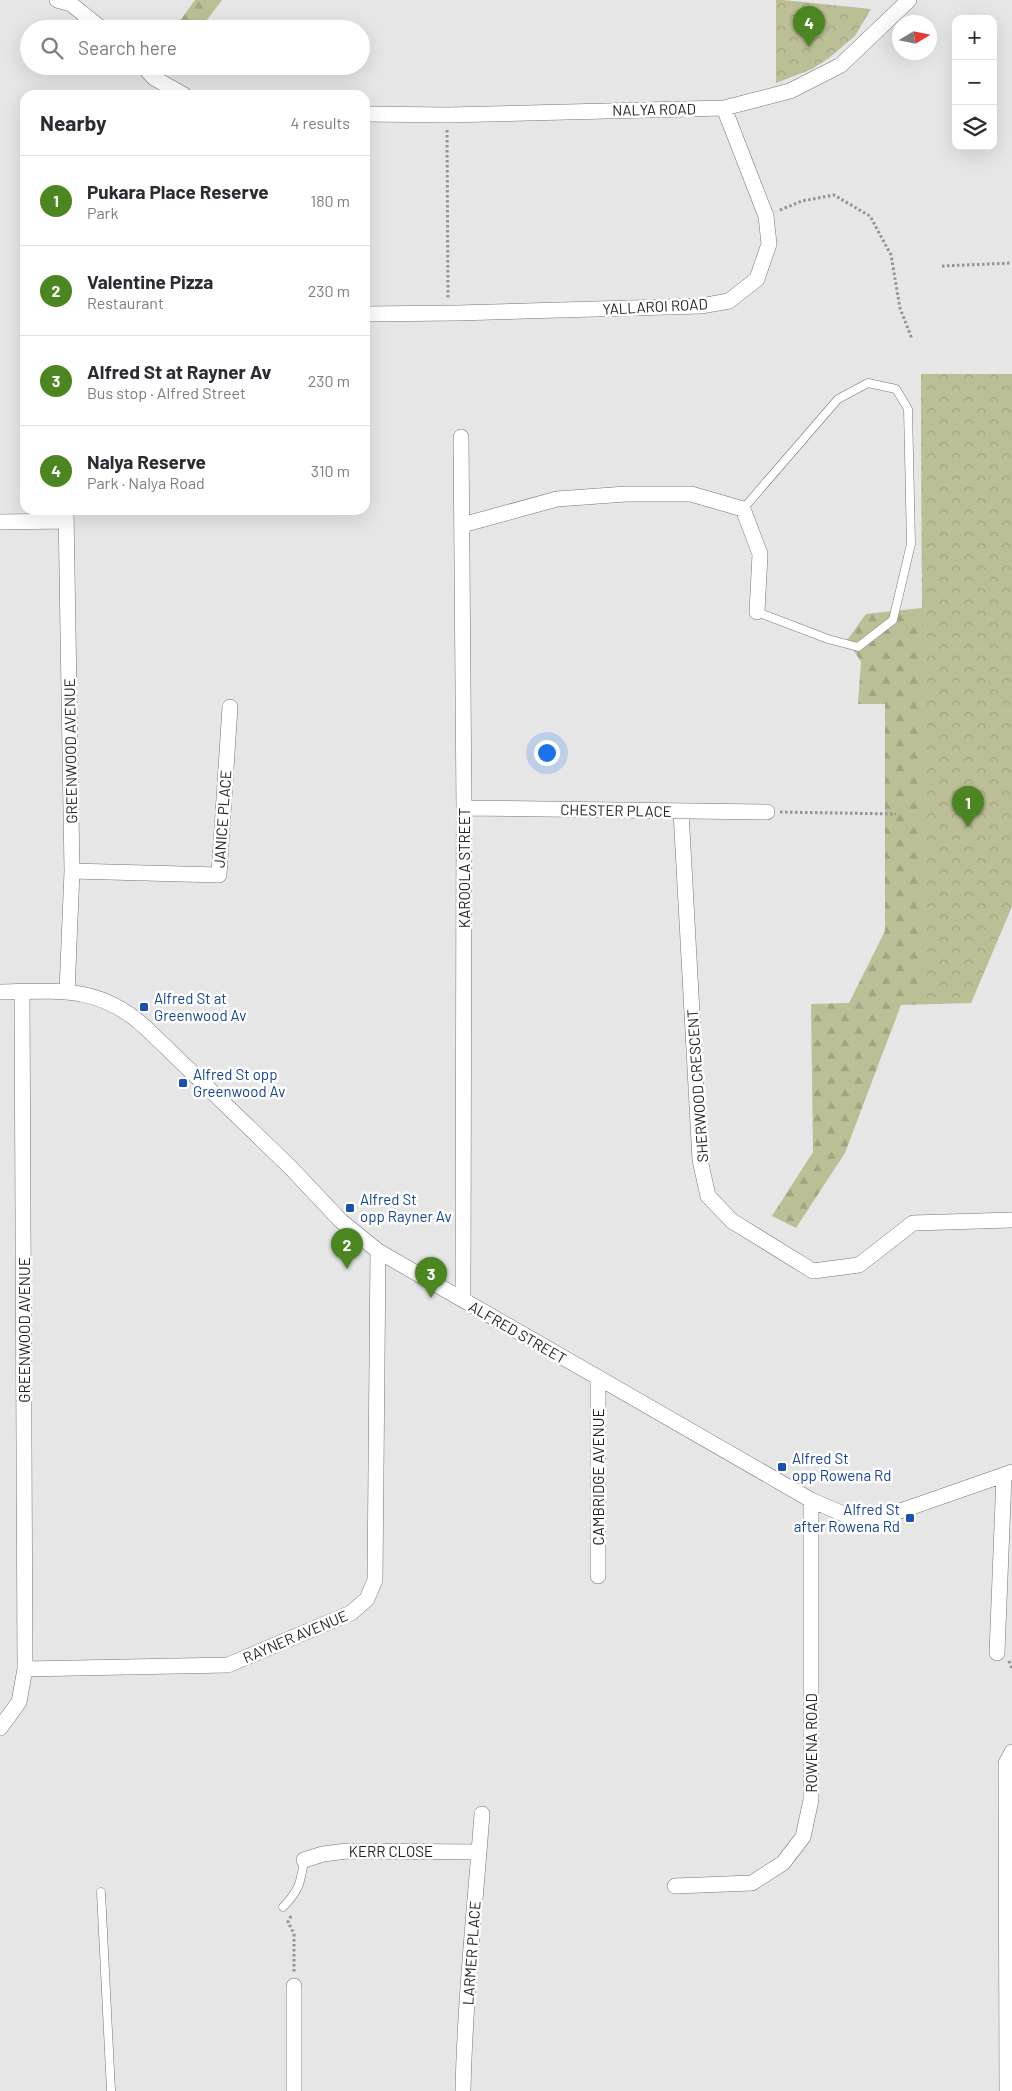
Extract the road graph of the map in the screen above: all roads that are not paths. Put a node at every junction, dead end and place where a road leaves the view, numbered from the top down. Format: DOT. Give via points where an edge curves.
graph roads {
  1 [pos="57,0"];
  2 [pos="909,0"];
  3 [pos="91,20"];
  4 [pos="151,75"];
  5 [pos="175,90"];
  6 [pos="724,108"];
  7 [pos="370,114"];
  8 [pos="370,314"];
  9 [pos="461,437"];
  10 [pos="743,510"];
  11 [pos="66,516"];
  12 [pos="0,522"];
  13 [pos="462,525"];
  14 [pos="757,612"];
  15 [pos="230,707"];
  16 [pos="464,808"];
  17 [pos="681,811"];
  18 [pos="767,812"];
  19 [pos="72,871"];
  20 [pos="22,991"];
  21 [pos="0,992"];
  22 [pos="67,992"];
  23 [pos="1012,1220"];
  24 [pos="378,1251"];
  25 [pos="463,1300"];
  26 [pos="598,1378"];
  27 [pos="1008,1474"];
  28 [pos="810,1500"];
  29 [pos="598,1576"];
  30 [pos="997,1653"];
  31 [pos="25,1669"];
  32 [pos="0,1728"];
  33 [pos="1009,1757"];
  34 [pos="482,1814"];
  35 [pos="479,1852"];
  36 [pos="304,1860"];
  37 [pos="675,1886"];
  38 [pos="101,1892"];
  39 [pos="283,1907"];
  40 [pos="294,1986"];
  41 [pos="111,2091"];
  42 [pos="294,2091"];
  43 [pos="464,2091"];
  44 [pos="1007,2091"];
  1 -- 3 [label="street" via="71,4"];
  2 -- 6 [label="street, NALYA ROAD" via="841,65 790,91"];
  4 -- 5 [label="street"];
  6 -- 7 [label="street, NALYA ROAD"];
  6 -- 8 [label="street, YALLAROI ROAD" via="766,216 769,244 757,279 729,301 701,306"];
  9 -- 13 [label="street, KAROOLA STREET"];
  10 -- 13 [label="street" via="691,494 626,494 557,499"];
  10 -- 14 [label="street" via="760,554"];
  10 -- 14 [label="lane" via="838,399 868,383 896,389 908,409 911,544 893,620 858,646 828,639"];
  11 -- 12 [label="street"];
  11 -- 19 [label="street, GREENWOOD AVENUE"];
  13 -- 16 [label="street, KAROOLA STREET"];
  15 -- 19 [label="street, JANICE PLACE" via="219,875"];
  16 -- 17 [label="street, CHESTER PLACE"];
  16 -- 25 [label="street, KAROOLA STREET"];
  17 -- 18 [label="street, CHESTER PLACE"];
  17 -- 23 [label="street, SHERWOOD CRESCENT" via="700,1160 708,1196 732,1221 813,1271 859,1265 913,1222"];
  19 -- 22 [label="street, GREENWOOD AVENUE"];
  20 -- 21 [label="street, ALFRED STREET"];
  20 -- 22 [label="street, ALFRED STREET"];
  20 -- 31 [label="street, GREENWOOD AVENUE"];
  22 -- 24 [label="street, ALFRED STREET" via="103,999 136,1019 290,1167 341,1221"];
  24 -- 25 [label="street, ALFRED STREET"];
  24 -- 31 [label="street, RAYNER AVENUE" via="375,1580 367,1599 350,1613 228,1664"];
  25 -- 26 [label="street, ALFRED STREET"];
  26 -- 28 [label="street, ALFRED STREET"];
  26 -- 29 [label="street, CAMBRIDGE AVENUE"];
  27 -- 28 [label="street, ALFRED STREET" via="883,1517 855,1519"];
  27 -- 30 [label="street"];
  28 -- 37 [label="street, ROWENA ROAD" via="811,1800 803,1837 783,1862 752,1883"];
  31 -- 32 [label="street" via="19,1702"];
  33 -- 44 [label="street"];
  34 -- 35 [label="street, LARMER PLACE"];
  35 -- 36 [label="street, KERR CLOSE" via="347,1851"];
  35 -- 43 [label="street, LARMER PLACE" via="464,2042"];
  36 -- 39 [label="lane" via="301,1882 295,1895"];
  38 -- 41 [label="lane"];
  40 -- 42 [label="street"];
}
